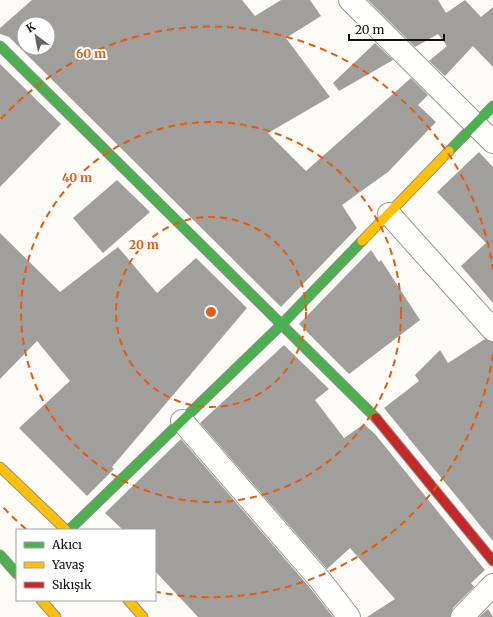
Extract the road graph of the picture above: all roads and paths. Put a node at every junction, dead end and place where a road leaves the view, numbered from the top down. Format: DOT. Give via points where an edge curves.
graph roads {
  1 [pos="350,0"];
  2 [pos="0,46"];
  3 [pos="493,106"];
  4 [pos="475,124"];
  5 [pos="493,142"];
  6 [pos="389,214"];
  7 [pos="281,325"];
  8 [pos="493,330"];
  9 [pos="182,421"];
  10 [pos="0,467"];
  11 [pos="66,529"];
  12 [pos="68,529"];
  13 [pos="493,561"];
  14 [pos="493,585"];
  15 [pos="42,601"];
  16 [pos="129,601"];
  17 [pos="56,617"];
  18 [pos="143,617"];
  19 [pos="349,617"];
  20 [pos="462,617"];
  1 -- 4 [label="street"];
  2 -- 7 [label="street"];
  3 -- 4 [label="street"];
  4 -- 5 [label="street"];
  4 -- 6 [label="street"];
  6 -- 7 [label="street"];
  6 -- 8 [label="street"];
  7 -- 9 [label="street"];
  7 -- 13 [label="street" via="384,426"];
  9 -- 12 [label="street"];
  9 -- 19 [label="street"];
  10 -- 11 [label="street"];
  14 -- 20 [label="street"];
  15 -- 17 [label="street"];
  16 -- 18 [label="street"];
}
